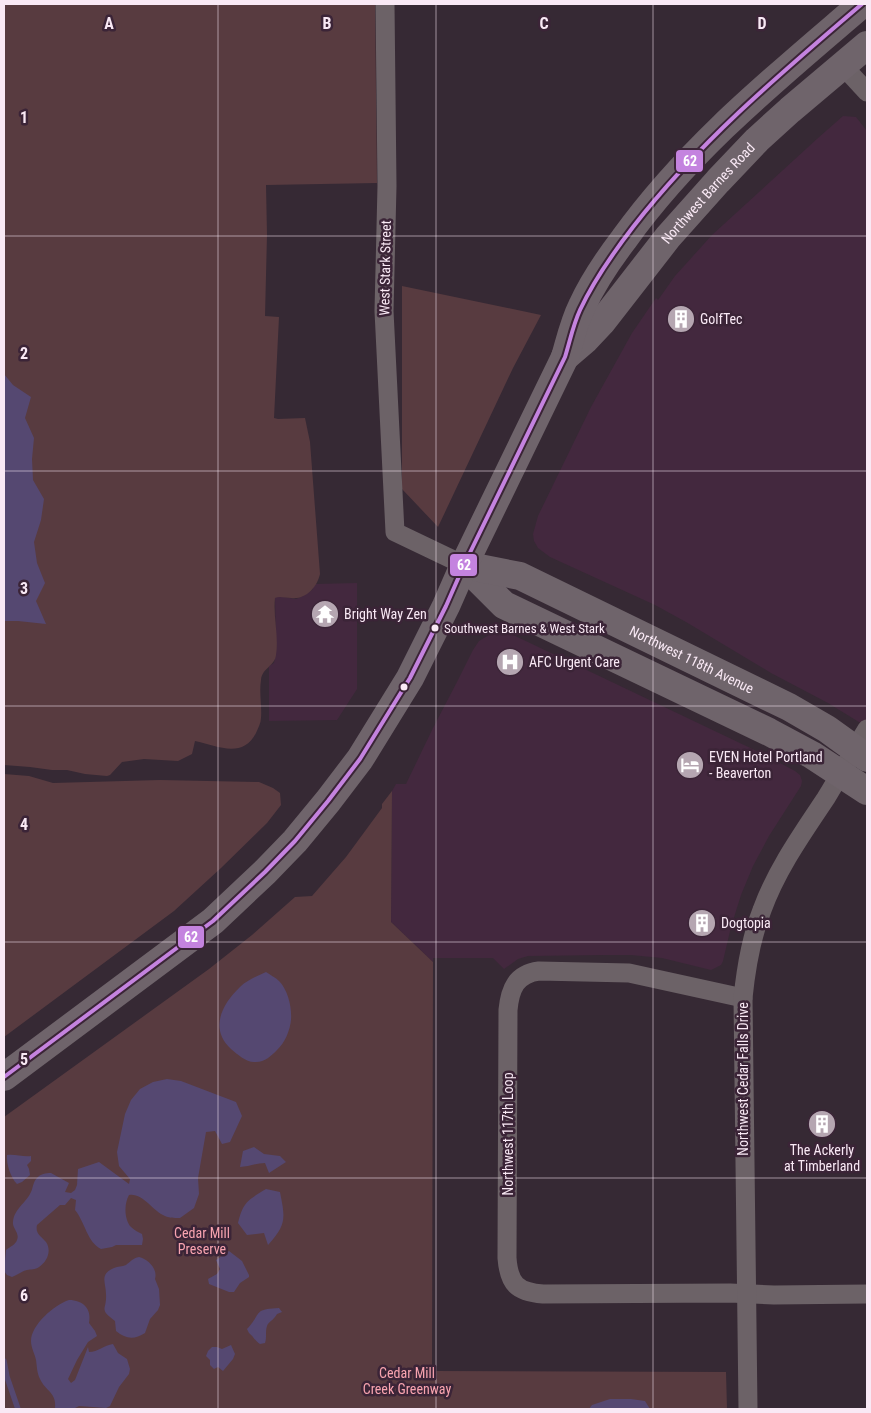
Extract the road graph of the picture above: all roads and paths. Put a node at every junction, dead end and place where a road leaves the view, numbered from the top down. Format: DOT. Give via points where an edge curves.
graph roads {
  1 [pos="385,4"];
  2 [pos="862,4"];
  3 [pos="867,45"];
  4 [pos="843,66"];
  5 [pos="867,92"];
  6 [pos="565,357"];
  7 [pos="464,565"];
  8 [pos="863,746"];
  9 [pos="841,773"];
  10 [pos="867,791"];
  11 [pos="743,998"];
  12 [pos="4,1076"];
  13 [pos="746,1294"];
  14 [pos="867,1294"];
  15 [pos="748,1409"];
  1 -- 7 [label="street, West Stark Street" via="387,186 384,311 395,532"];
  2 -- 6 [label="main road, Northwest Barnes Road" via="751,99 709,139 644,211 598,275 581,307"];
  3 -- 4 [label="main road, Northwest Barnes Road"];
  4 -- 5 [label="street"];
  4 -- 6 [label="main road, Northwest Barnes Road" via="757,140 668,237 602,322"];
  6 -- 7 [label="main road, Northwest Barnes Road"];
  7 -- 8 [label="main road, Northwest 118th Avenue" via="520,576"];
  7 -- 9 [label="main road" via="504,605 769,732"];
  7 -- 12 [label="main road, Northwest Barnes Road" via="427,646 388,715 360,759 295,841 213,921"];
  8 -- 9 [label="street, Northwest Cedar Falls Drive"];
  9 -- 10 [label="main road"];
  9 -- 11 [label="street, Northwest Cedar Falls Drive" via="777,874 754,934"];
  11 -- 13 [label="street, Northwest Cedar Falls Drive"];
  11 -- 13 [label="street, Northwest 117th Loop" via="629,973 539,971 531,972 518,981 510,994 508,1010 507,1258 514,1283 534,1293"];
  13 -- 14 [label="street, Northwest 117th Loop"];
  13 -- 15 [label="street, Northwest Cedar Falls Drive"];
}
